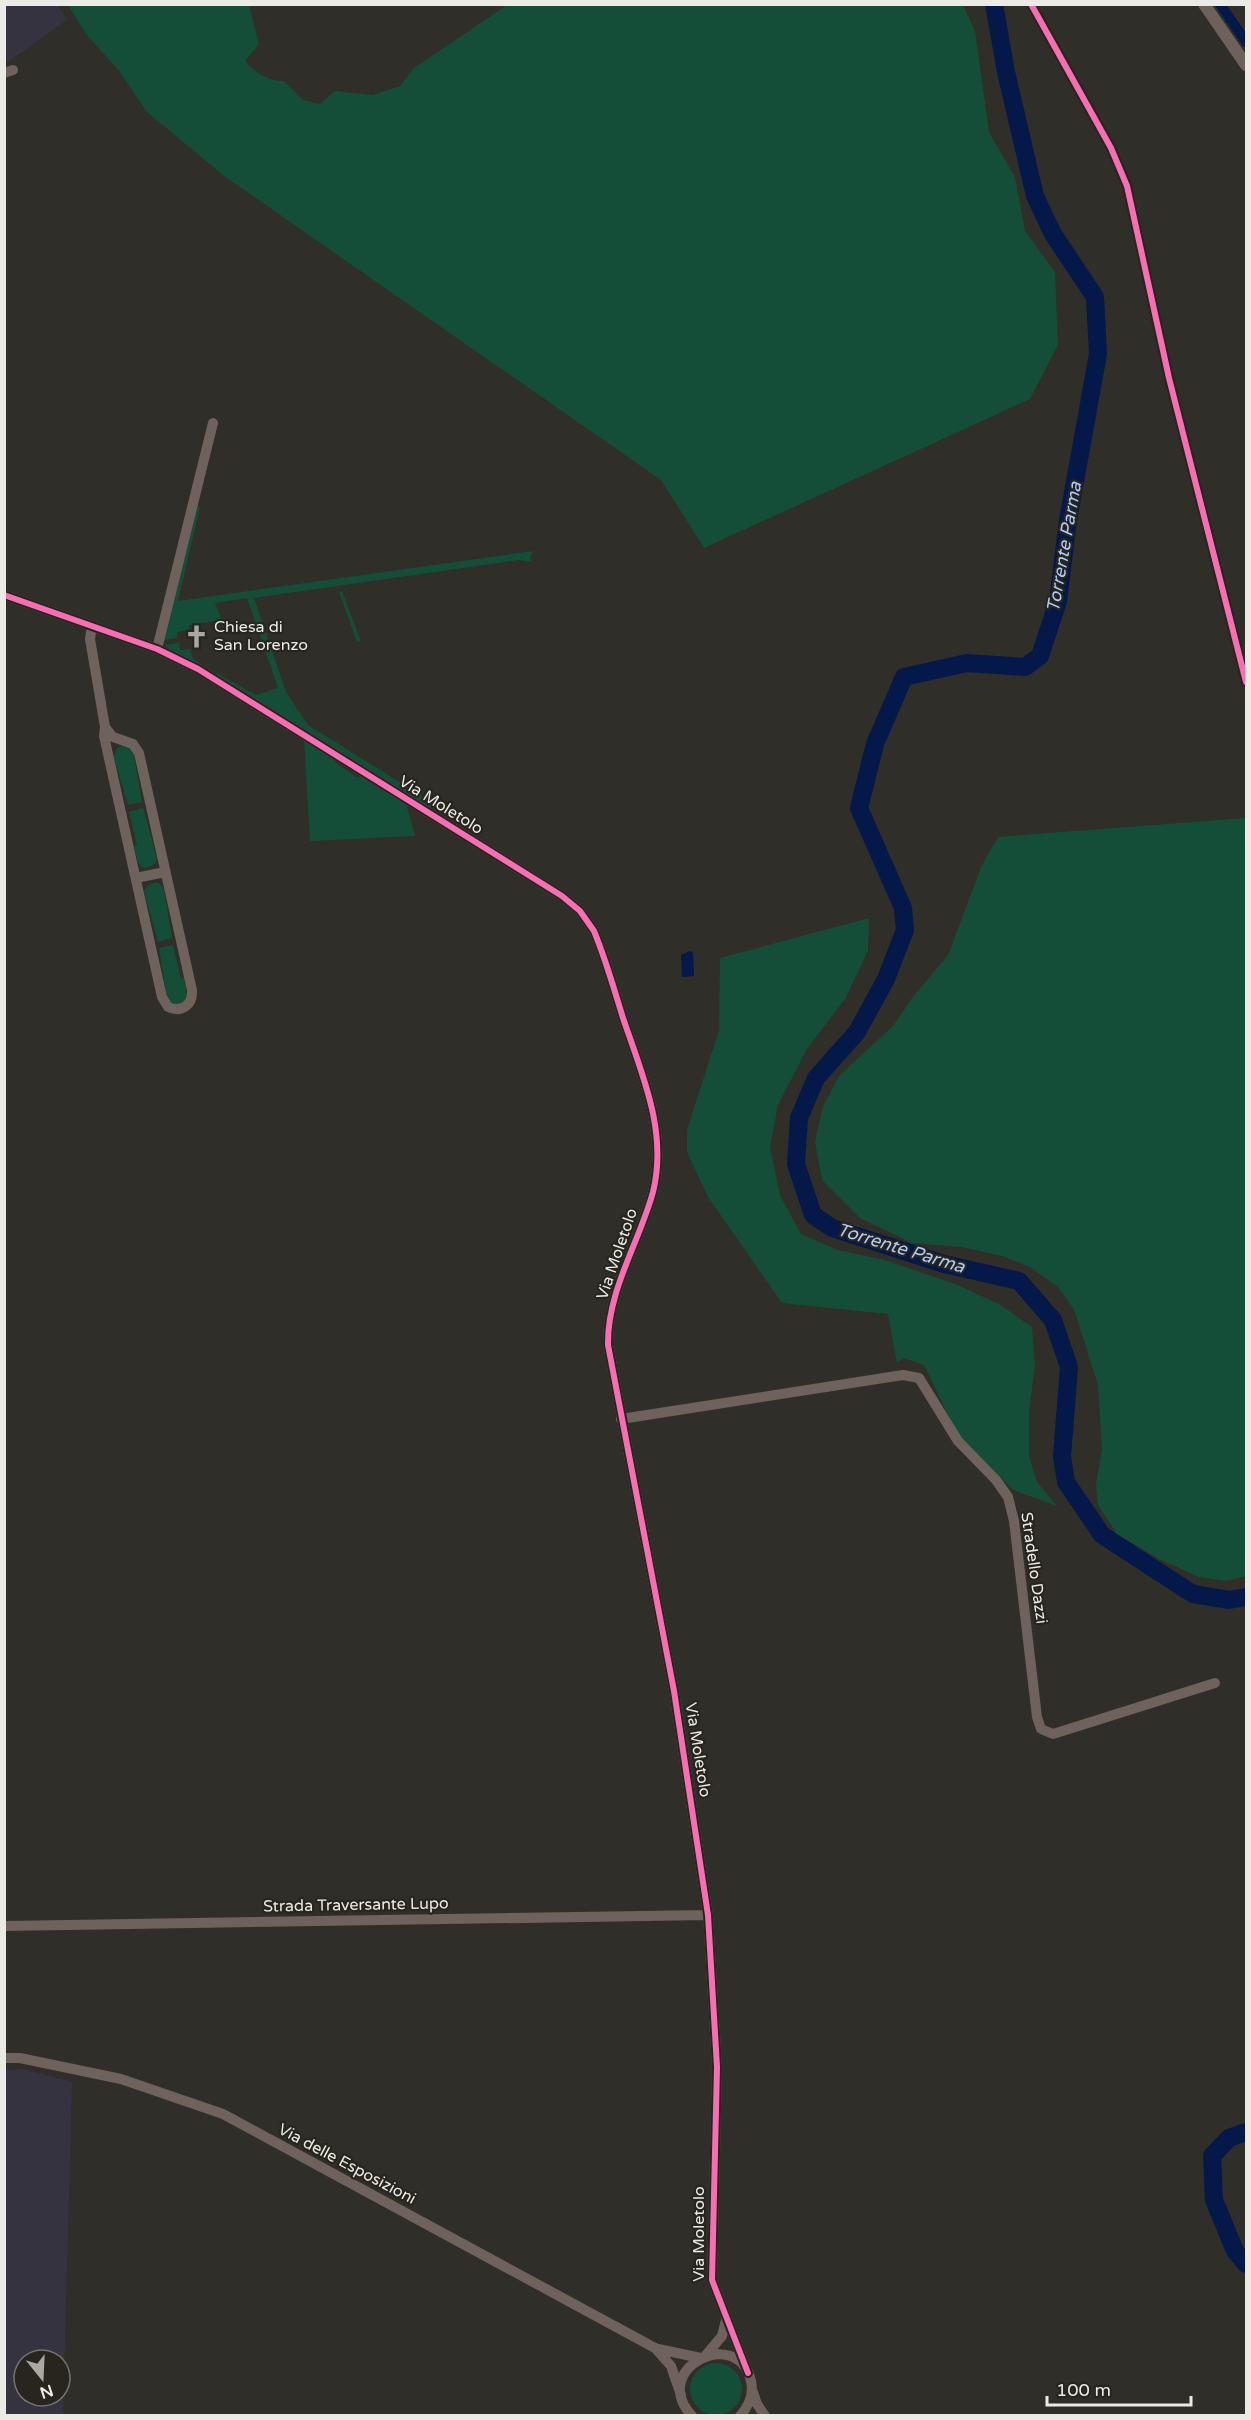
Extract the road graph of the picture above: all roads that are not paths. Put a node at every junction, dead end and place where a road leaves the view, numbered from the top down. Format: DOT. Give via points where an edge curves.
graph roads {
  1 [pos="1204,4"];
  2 [pos="1246,64"];
  3 [pos="213,423"];
  4 [pos="4,595"];
  5 [pos="92,626"];
  6 [pos="157,649"];
  7 [pos="105,727"];
  8 [pos="123,740"];
  9 [pos="110,759"];
  10 [pos="165,872"];
  11 [pos="136,878"];
  12 [pos="621,1419"];
  13 [pos="1215,1683"];
  14 [pos="708,1915"];
  15 [pos="4,1926"];
  16 [pos="4,2058"];
  17 [pos="726,2320"];
  18 [pos="714,2347"];
  19 [pos="655,2348"];
  20 [pos="689,2356"];
  21 [pos="704,2356"];
  22 [pos="748,2373"];
  23 [pos="751,2384"];
  24 [pos="681,2395"];
  25 [pos="692,2415"];
  26 [pos="740,2415"];
  27 [pos="765,2415"];
  1 -- 2 [label="main road"];
  3 -- 6 [label="street"];
  4 -- 5 [label="street, Via Moletolo"];
  5 -- 6 [label="street, Via Moletolo"];
  5 -- 7 [label="street" via="90,639"];
  6 -- 12 [label="street, Via Moletolo" via="204,673 562,896 591,926 647,1090 657,1137 653,1189 609,1323 609,1359"];
  7 -- 8 [label="street" via="113,737"];
  7 -- 9 [label="street"];
  8 -- 9 [label="street" via="111,748"];
  8 -- 10 [label="street" via="138,750"];
  9 -- 11 [label="street"];
  10 -- 11 [label="street"];
  10 -- 11 [label="street" via="192,993 188,1004 180,1009 168,1007 163,1000"];
  12 -- 13 [label="street, Stradello Dazzi" via="903,1375 919,1378 958,1441 1008,1497 1041,1729 1053,1734"];
  12 -- 14 [label="street, Via Moletolo" via="675,1691"];
  14 -- 15 [label="street, Strada Traversante Lupo"];
  14 -- 17 [label="street, Via Moletolo" via="717,2067 711,2274"];
  16 -- 19 [label="street, Via delle Esposizioni" via="121,2079 223,2114"];
  17 -- 18 [label="street"];
  17 -- 22 [label="street, Via Moletolo"];
  18 -- 20 [label="street"];
  18 -- 21 [label="street"];
  19 -- 20 [label="street, Via delle Esposizioni"];
  19 -- 24 [label="street, Via delle Esposizioni" via="673,2368"];
  20 -- 21 [label="street, Via delle Esposizioni"];
  21 -- 22 [label="street" via="730,2357"];
  21 -- 24 [label="street" via="685,2373"];
  22 -- 23 [label="street, Via Moletolo"];
  23 -- 26 [label="street" via="750,2401"];
  23 -- 27 [label="street, Via Moletolo"];
  24 -- 25 [label="street"];
}
